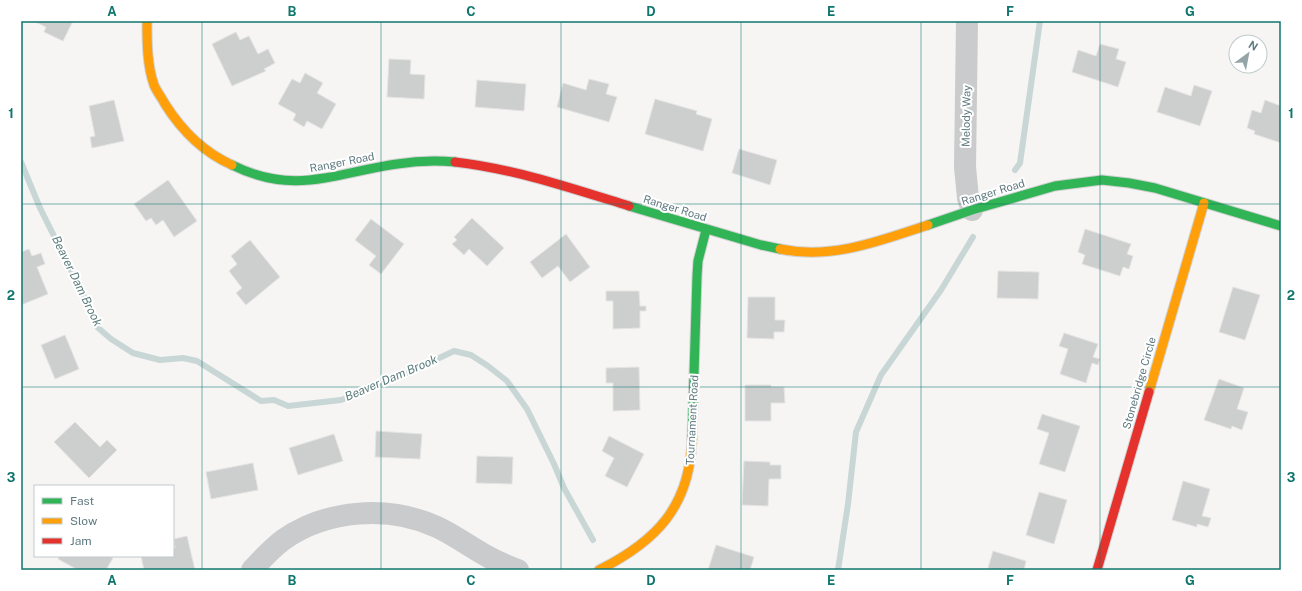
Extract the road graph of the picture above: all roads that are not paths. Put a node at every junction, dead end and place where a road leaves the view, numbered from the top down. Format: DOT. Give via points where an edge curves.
graph roads {
  1 [pos="147,21"];
  2 [pos="967,21"];
  3 [pos="1204,203"];
  4 [pos="972,210"];
  5 [pos="1281,226"];
  6 [pos="706,230"];
  7 [pos="252,570"];
  8 [pos="518,570"];
  9 [pos="599,570"];
  10 [pos="1097,570"];
  1 -- 6 [label="street, Ranger Road" via="150,62 156,87 168,111 186,133 208,151 230,165 254,175 304,181 410,162 462,162 523,174"];
  2 -- 4 [label="street, Melody Way" via="965,167 968,198"];
  3 -- 4 [label="street, Ranger Road" via="1155,188 1102,180 1055,186"];
  3 -- 5 [label="street, Ranger Road"];
  3 -- 10 [label="street, Stonebridge Circle"];
  4 -- 6 [label="street, Ranger Road" via="864,246 841,250 785,250"];
  6 -- 9 [label="street, Tournament Road" via="698,260 692,451 683,494 671,516 654,534 636,550"];
  7 -- 8 [label="street" via="283,540 302,529 347,515 370,514 393,514 416,519"];
}
